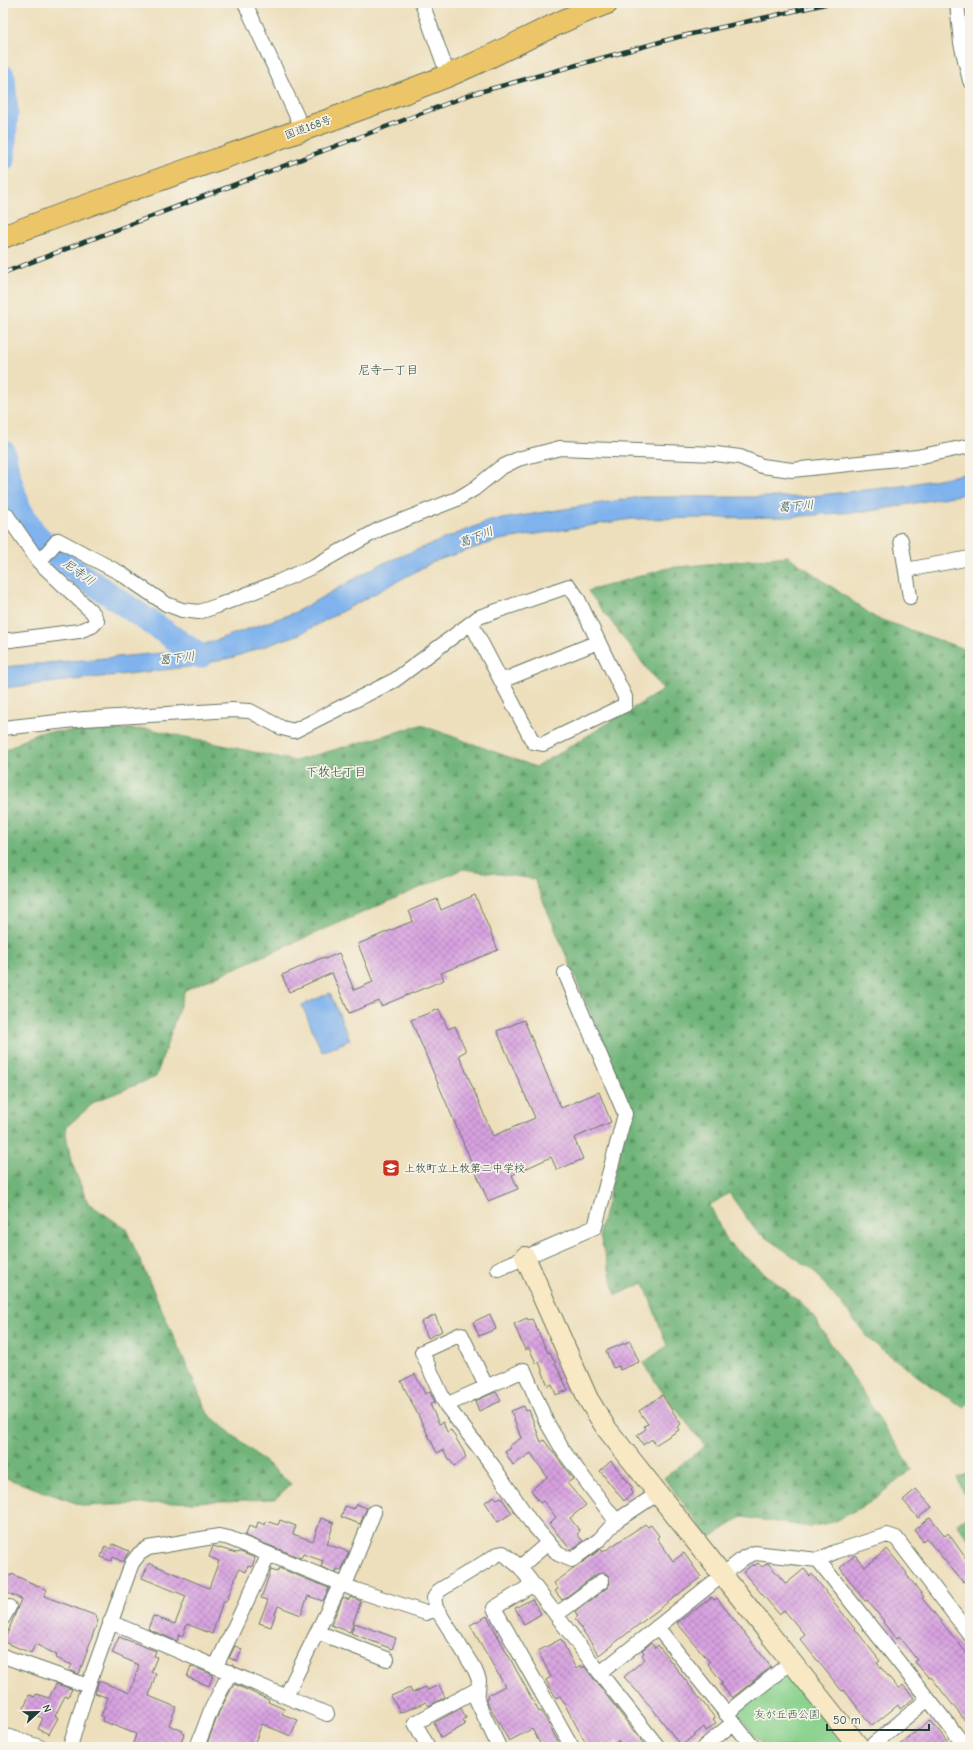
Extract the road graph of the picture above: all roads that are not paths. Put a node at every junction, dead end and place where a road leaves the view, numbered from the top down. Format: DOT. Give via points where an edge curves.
graph roads {
  1 [pos="245,3"];
  2 [pos="422,3"];
  3 [pos="606,3"];
  4 [pos="956,3"];
  5 [pos="448,75"];
  6 [pos="970,81"];
  7 [pos="303,130"];
  8 [pos="3,237"];
  9 [pos="970,446"];
  10 [pos="6,514"];
  11 [pos="901,540"];
  12 [pos="970,558"];
  13 [pos="39,562"];
  14 [pos="906,570"];
  15 [pos="910,597"];
  16 [pos="470,623"];
  17 [pos="3,641"];
  18 [pos="598,642"];
  19 [pos="501,681"];
  20 [pos="3,728"];
  21 [pos="565,973"];
  22 [pos="525,1257"];
  23 [pos="498,1269"];
  24 [pos="486,1386"];
  25 [pos="446,1405"];
  26 [pos="657,1494"];
  27 [pos="374,1512"];
  28 [pos="616,1522"];
  29 [pos="548,1543"];
  30 [pos="269,1554"];
  31 [pos="818,1560"];
  32 [pos="520,1567"];
  33 [pos="722,1575"];
  34 [pos="602,1581"];
  35 [pos="343,1584"];
  36 [pos="532,1584"];
  37 [pos="436,1608"];
  38 [pos="556,1616"];
  39 [pos="110,1622"];
  40 [pos="657,1627"];
  41 [pos="317,1632"];
  42 [pos="970,1634"];
  43 [pos="3,1656"];
  44 [pos="387,1660"];
  45 [pos="792,1662"];
  46 [pos="216,1666"];
  47 [pos="230,1672"];
  48 [pos="600,1673"];
  49 [pos="88,1686"];
  50 [pos="476,1690"];
  51 [pos="286,1696"];
  52 [pos="928,1699"];
  53 [pos="327,1714"];
  54 [pos="730,1718"];
  55 [pos="3,1735"];
  56 [pos="40,1747"];
  57 [pos="70,1747"];
  58 [pos="197,1747"];
  59 [pos="428,1747"];
  60 [pos="499,1747"];
  61 [pos="572,1747"];
  62 [pos="658,1747"];
  63 [pos="704,1747"];
  64 [pos="753,1747"];
  65 [pos="859,1747"];
  66 [pos="870,1747"];
  67 [pos="966,1747"];
  1 -- 7 [label="street"];
  2 -- 5 [label="street"];
  3 -- 5 [label="highway, 国道168号"];
  4 -- 6 [label="street" via="961,43"];
  5 -- 7 [label="highway, 国道168号"];
  7 -- 8 [label="highway, 国道168号"];
  9 -- 13 [label="street" via="917,456 792,470 762,466 740,457 716,454 560,448 535,453 500,468 457,499 378,530 314,566 278,582 199,612 182,610 166,604 120,573 58,540"];
  10 -- 13 [label="street"];
  11 -- 14 [label="street"];
  12 -- 14 [label="street"];
  13 -- 17 [label="street" via="93,613 97,620 92,626 79,631"];
  14 -- 15 [label="street"];
  16 -- 18 [label="street" via="479,616 569,586 577,597"];
  16 -- 19 [label="street"];
  16 -- 20 [label="street" via="395,680 294,731 282,728 250,711 232,710 84,719"];
  18 -- 19 [label="street"];
  18 -- 19 [label="street" via="625,697 625,705 543,744 533,742"];
  21 -- 22 [label="street" via="625,1114 595,1227"];
  22 -- 23 [label="street"];
  22 -- 26 [label="street" via="594,1409"];
  24 -- 25 [label="street"];
  24 -- 25 [label="street" via="461,1334 422,1352"];
  24 -- 28 [label="street" via="524,1370 546,1422 564,1452"];
  25 -- 29 [label="street"];
  26 -- 28 [label="street"];
  26 -- 33 [label="street"];
  27 -- 35 [label="street"];
  28 -- 29 [label="street" via="600,1539 572,1560 558,1554"];
  29 -- 32 [label="street"];
  30 -- 35 [label="street"];
  30 -- 39 [label="street" via="219,1536 148,1548 132,1563"];
  30 -- 46 [label="street"];
  31 -- 33 [label="street" via="755,1553 745,1557"];
  31 -- 42 [label="street" via="887,1535 896,1538"];
  31 -- 52 [label="street"];
  32 -- 36 [label="street"];
  32 -- 37 [label="street" via="509,1557 498,1554 440,1590 434,1598"];
  33 -- 40 [label="street"];
  33 -- 45 [label="street"];
  34 -- 38 [label="street"];
  35 -- 37 [label="street" via="426,1613"];
  35 -- 41 [label="street"];
  36 -- 38 [label="street"];
  36 -- 61 [label="street" via="494,1608"];
  37 -- 50 [label="street" via="475,1670 479,1680"];
  38 -- 48 [label="street"];
  39 -- 46 [label="street"];
  39 -- 49 [label="street"];
  40 -- 48 [label="street"];
  40 -- 54 [label="street"];
  41 -- 44 [label="street"];
  41 -- 51 [label="street"];
  43 -- 49 [label="street"];
  45 -- 54 [label="street"];
  45 -- 65 [label="street"];
  46 -- 47 [label="street"];
  47 -- 51 [label="street"];
  47 -- 58 [label="street" via="211,1710"];
  48 -- 62 [label="street"];
  49 -- 57 [label="street"];
  50 -- 59 [label="street" via="415,1723"];
  50 -- 60 [label="street" via="481,1712"];
  51 -- 53 [label="street"];
  52 -- 66 [label="street"];
  52 -- 67 [label="street"];
  54 -- 63 [label="street"];
  54 -- 64 [label="street"];
  55 -- 56 [label="street"];
}
